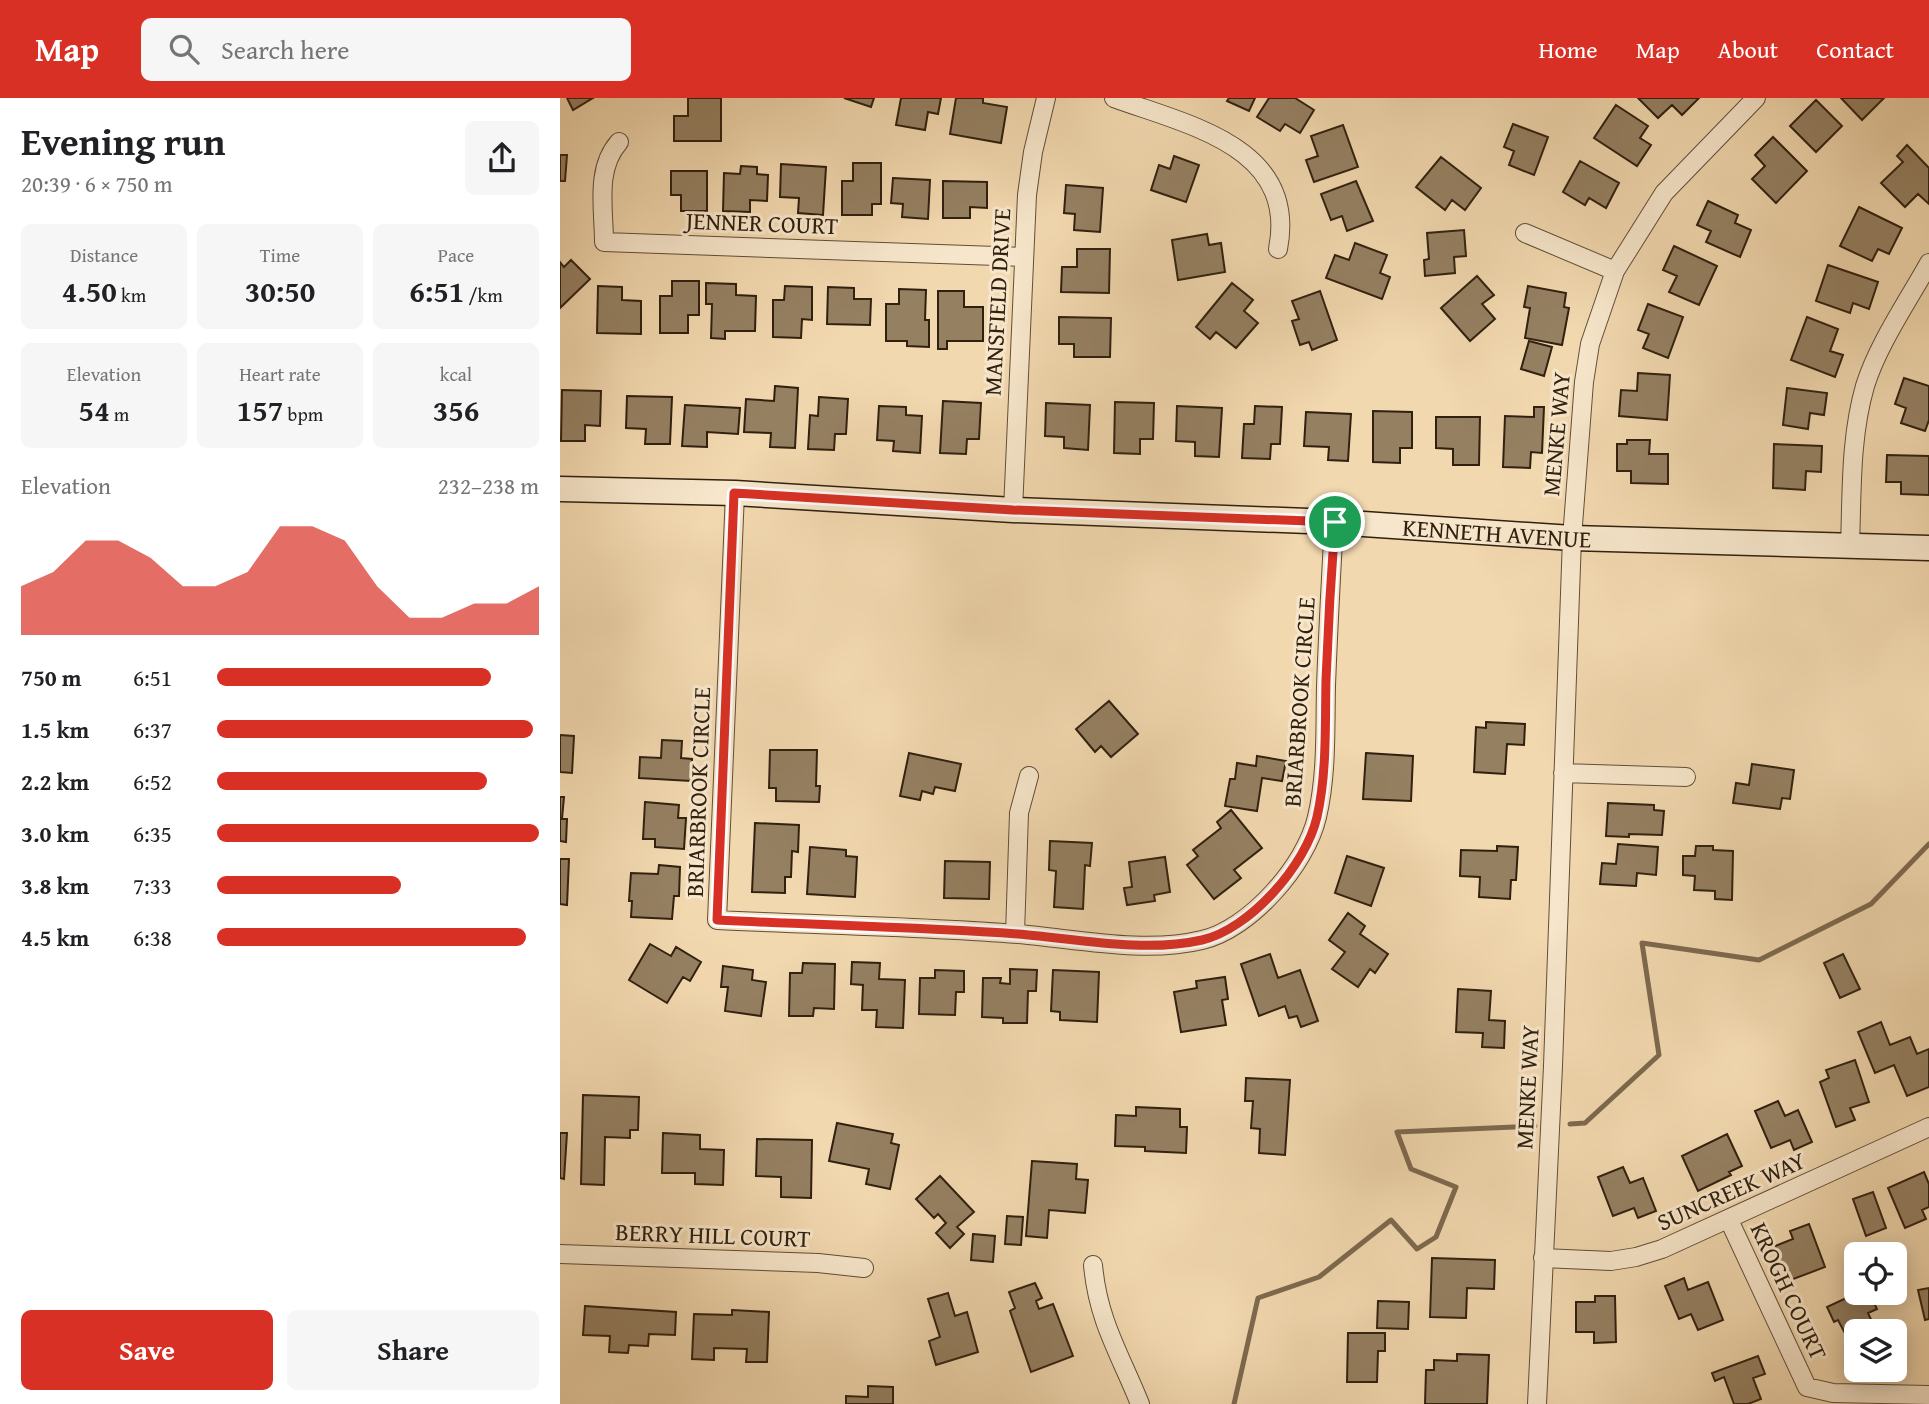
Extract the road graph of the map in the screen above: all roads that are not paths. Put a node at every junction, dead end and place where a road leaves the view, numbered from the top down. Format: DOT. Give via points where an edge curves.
graph roads {
  1 [pos="1046,98"];
  2 [pos="1114,98"];
  3 [pos="1756,98"];
  4 [pos="619,142"];
  5 [pos="1525,233"];
  6 [pos="1278,249"];
  7 [pos="1023,257"];
  8 [pos="1929,263"];
  9 [pos="1615,271"];
  10 [pos="560,489"];
  11 [pos="734,493"];
  12 [pos="1013,510"];
  13 [pos="1335,522"];
  14 [pos="1572,538"];
  15 [pos="1850,546"];
  16 [pos="1929,548"];
  17 [pos="1563,773"];
  18 [pos="1029,776"];
  19 [pos="1686,777"];
  20 [pos="1016,934"];
  21 [pos="1929,1127"];
  22 [pos="1729,1220"];
  23 [pos="560,1254"];
  24 [pos="1544,1258"];
  25 [pos="1093,1265"];
  26 [pos="864,1268"];
  27 [pos="1929,1395"];
  28 [pos="1140,1404"];
  29 [pos="1537,1404"];
  1 -- 7 [label="street, MANSFIELD DRIVE" via="1033,152"];
  2 -- 6 [label="street" via="1206,131 1255,163 1271,184 1280,209"];
  3 -- 9 [label="street, MENKE WAY" via="1664,193"];
  4 -- 7 [label="street, JENNER COURT" via="610,151 603,173 604,242"];
  5 -- 9 [label="street"];
  7 -- 12 [label="street, MANSFIELD DRIVE"];
  8 -- 15 [label="street" via="1866,384 1855,442"];
  9 -- 14 [label="street, MENKE WAY" via="1590,344"];
  10 -- 11 [label="main road, KENNETH AVENUE"];
  11 -- 12 [label="main road, KENNETH AVENUE"];
  11 -- 20 [label="street, BRIARBROOK CIRCLE" via="717,920"];
  12 -- 13 [label="main road, KENNETH AVENUE"];
  13 -- 14 [label="main road, KENNETH AVENUE"];
  13 -- 20 [label="street, BRIARBROOK CIRCLE" via="1317,819 1282,881 1253,914 1232,929 1203,940 1157,946"];
  14 -- 15 [label="main road, KENNETH AVENUE"];
  14 -- 17 [label="street, MENKE WAY"];
  15 -- 16 [label="main road, KENNETH AVENUE"];
  17 -- 19 [label="street"];
  17 -- 24 [label="street, MENKE WAY"];
  18 -- 20 [label="street" via="1019,813"];
  21 -- 22 [label="street, SUNCREEK WAY"];
  22 -- 24 [label="street, SUNCREEK WAY" via="1636,1257 1611,1261"];
  22 -- 27 [label="street, KROGH COURT" via="1807,1387 1833,1393"];
  23 -- 26 [label="street, BERRY HILL COURT"];
  24 -- 29 [label="street, MENKE WAY"];
  25 -- 28 [label="street" via="1096,1295"];
}
